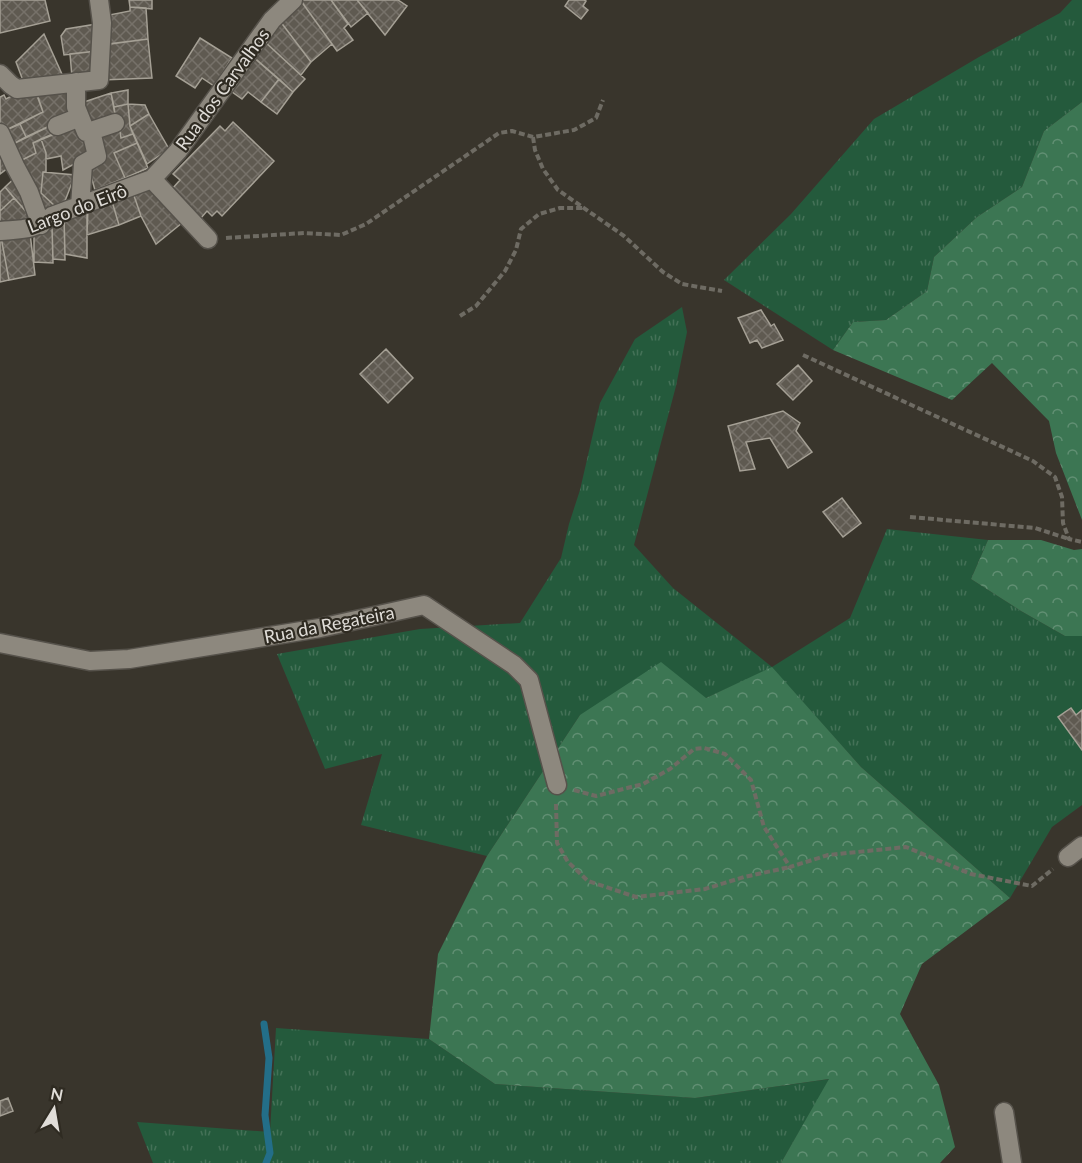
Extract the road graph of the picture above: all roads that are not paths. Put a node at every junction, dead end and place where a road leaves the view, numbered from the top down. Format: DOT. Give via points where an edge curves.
graph roads {
  1 [pos="99,0"];
  2 [pos="293,0"];
  3 [pos="2,80"];
  4 [pos="71,83"];
  5 [pos="115,123"];
  6 [pos="85,124"];
  7 [pos="57,126"];
  8 [pos="0,133"];
  9 [pos="152,179"];
  10 [pos="80,206"];
  11 [pos="40,225"];
  12 [pos="0,231"];
  13 [pos="208,239"];
  14 [pos="0,643"];
  15 [pos="557,785"];
  16 [pos="1004,1113"];
  17 [pos="1012,1163"];
  1 -- 4 [label="street" via="99,80"];
  2 -- 9 [label="street, Rua dos Carvalhos" via="272,20 178,151"];
  3 -- 4 [label="street" via="16,89"];
  4 -- 6 [label="street" via="76,107"];
  5 -- 6 [label="street"];
  6 -- 7 [label="street"];
  6 -- 10 [label="street" via="97,156 83,164"];
  8 -- 11 [label="street" via="29,192"];
  9 -- 10 [label="street, Largo do Eirô"];
  9 -- 13 [label="street"];
  10 -- 11 [label="street, Largo do Eirô"];
  11 -- 12 [label="street, Largo do Eirô"];
  14 -- 15 [label="street, Rua da Regateira" via="90,661 129,659 320,628 424,605 514,665 529,680"];
  16 -- 17 [label="street"];
}
